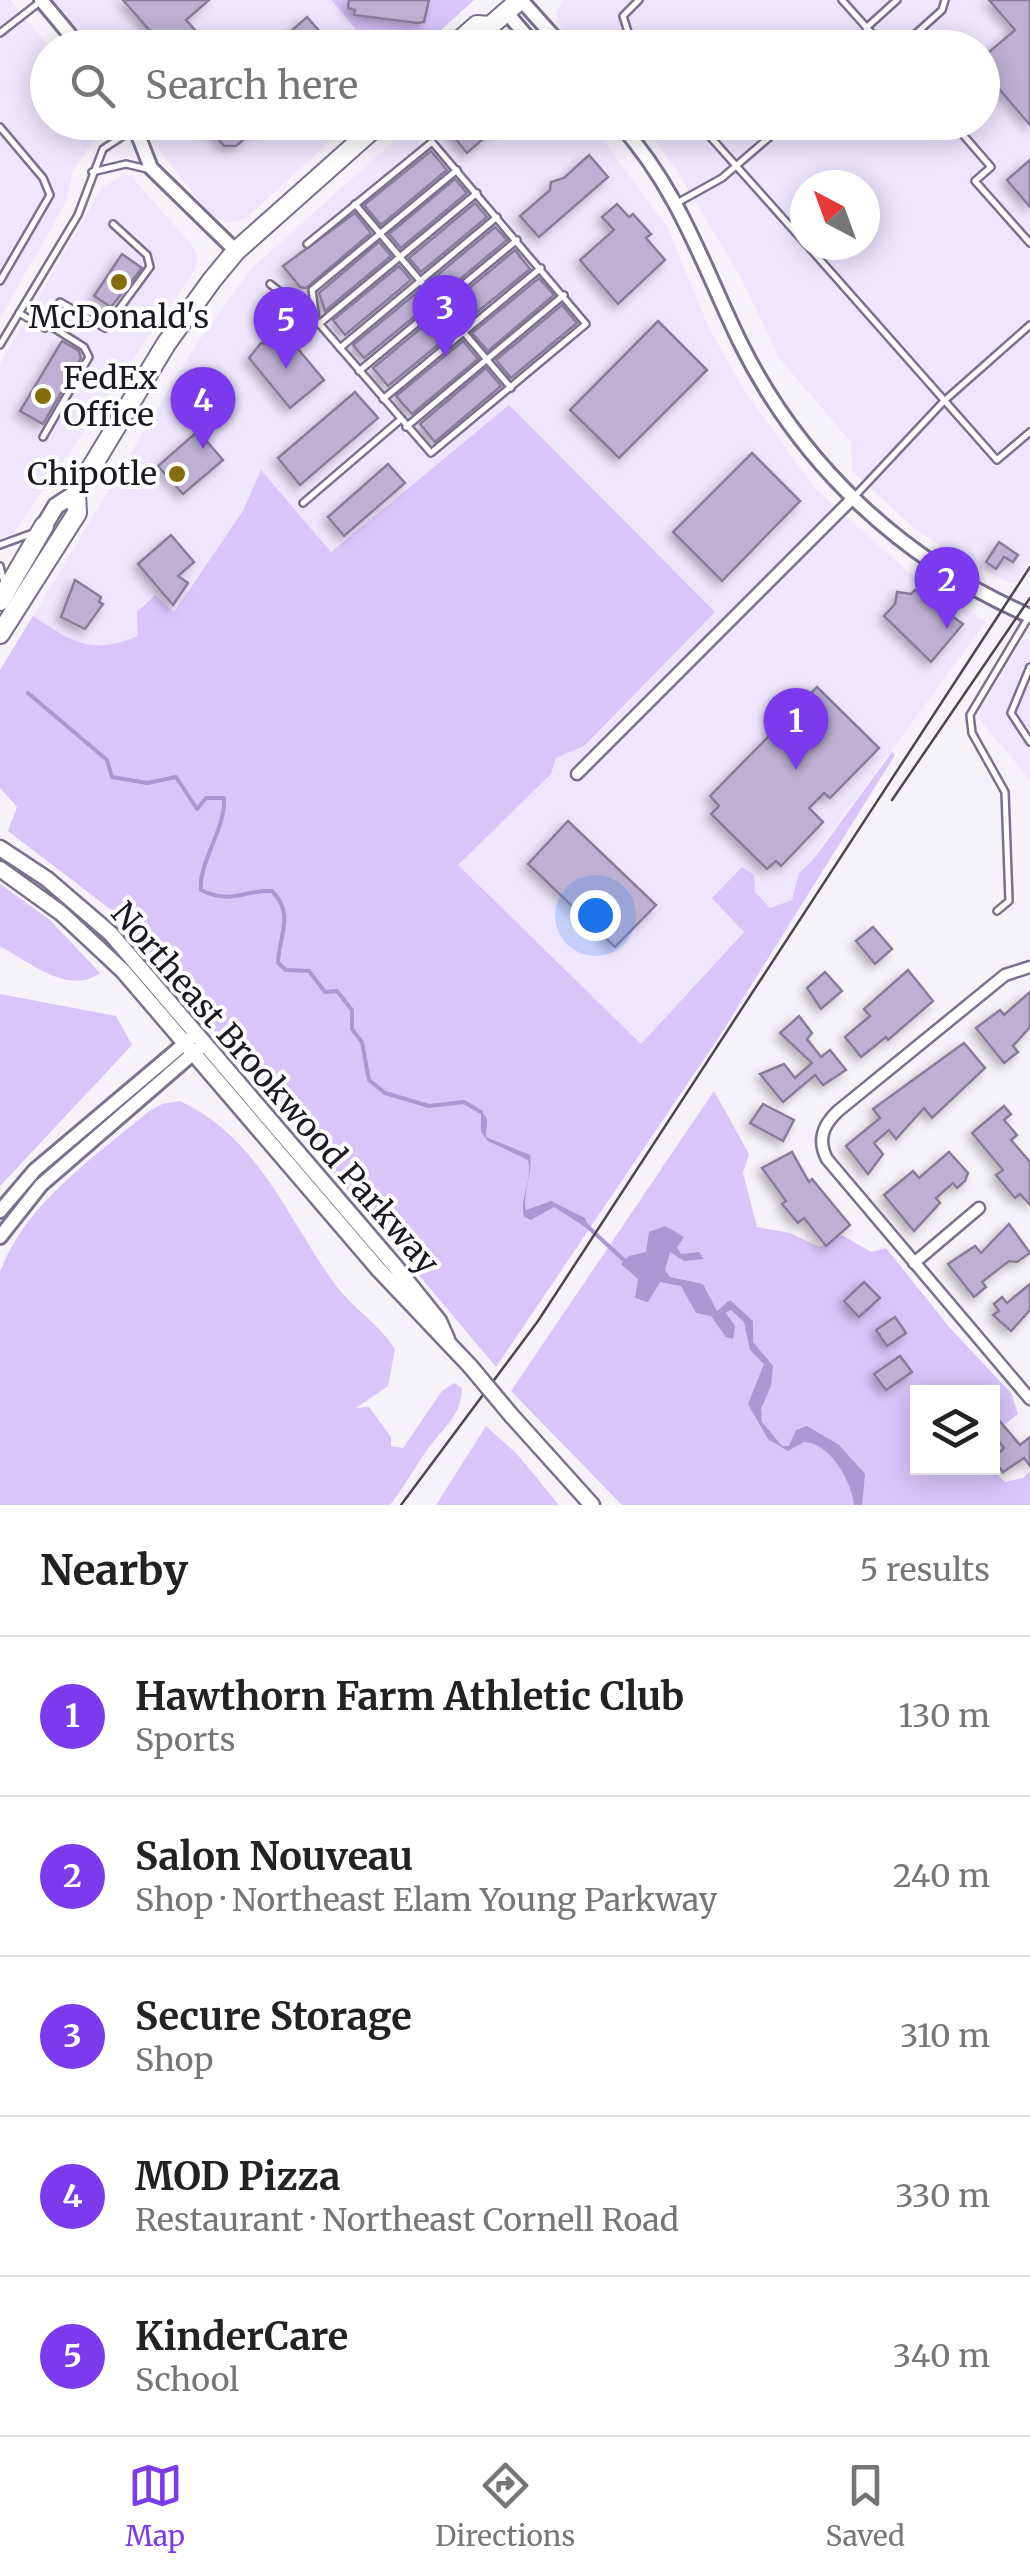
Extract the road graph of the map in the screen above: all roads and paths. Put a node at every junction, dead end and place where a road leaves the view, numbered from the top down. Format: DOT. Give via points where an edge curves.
graph roads {
  1 [pos="41,0"];
  2 [pos="639,0"];
  3 [pos="842,0"];
  4 [pos="898,0"];
  5 [pos="945,0"];
  6 [pos="516,4"];
  7 [pos="490,26"];
  8 [pos="866,28"];
  9 [pos="66,30"];
  10 [pos="472,30"];
  11 [pos="490,30"];
  12 [pos="528,30"];
  13 [pos="544,30"];
  14 [pos="627,30"];
  15 [pos="920,30"];
  16 [pos="0,33"];
  17 [pos="0,127"];
  18 [pos="113,140"];
  19 [pos="140,140"];
  20 [pos="361,140"];
  21 [pos="631,140"];
  22 [pos="714,140"];
  23 [pos="767,140"];
  24 [pos="967,140"];
  25 [pos="737,166"];
  26 [pos="457,170"];
  27 [pos="92,172"];
  28 [pos="154,172"];
  29 [pos="477,193"];
  30 [pos="677,203"];
  31 [pos="355,204"];
  32 [pos="497,217"];
  33 [pos="113,224"];
  34 [pos="790,226"];
  35 [pos="380,234"];
  36 [pos="517,240"];
  37 [pos="307,244"];
  38 [pos="1030,244"];
  39 [pos="236,251"];
  40 [pos="400,257"];
  41 [pos="820,260"];
  42 [pos="540,268"];
  43 [pos="0,281"];
  44 [pos="420,281"];
  45 [pos="270,284"];
  46 [pos="564,296"];
  47 [pos="440,304"];
  48 [pos="120,310"];
  49 [pos="19,313"];
  50 [pos="318,322"];
  51 [pos="1030,325"];
  52 [pos="464,332"];
  53 [pos="0,344"];
  54 [pos="340,348"];
  55 [pos="487,360"];
  56 [pos="359,371"];
  57 [pos="511,388"];
  58 [pos="383,399"];
  59 [pos="944,401"];
  60 [pos="400,420"];
  61 [pos="406,426"];
  62 [pos="1030,432"];
  63 [pos="43,437"];
  64 [pos="76,493"];
  65 [pos="853,498"];
  66 [pos="304,503"];
  67 [pos="44,526"];
  68 [pos="0,545"];
  69 [pos="0,566"];
  70 [pos="2,597"];
  71 [pos="1030,616"];
  72 [pos="0,634"];
  73 [pos="1030,668"];
  74 [pos="1030,741"];
  75 [pos="578,774"];
  76 [pos="0,848"];
  77 [pos="0,869"];
  78 [pos="997,911"];
  79 [pos="1030,967"];
  80 [pos="194,1043"];
  81 [pos="94,1121"];
  82 [pos="980,1208"];
  83 [pos="0,1212"];
  84 [pos="0,1237"];
  85 [pos="914,1262"];
  86 [pos="1030,1398"];
  87 [pos="592,1505"];
  1 -- 9 [label="street"];
  1 -- 16 [label="lane"];
  2 -- 14 [label="lane" via="623,16"];
  3 -- 8 [label="lane"];
  4 -- 8 [label="lane"];
  5 -- 15 [label="lane"];
  6 -- 7 [label="highway"];
  6 -- 12 [label="street"];
  6 -- 13 [label="street"];
  7 -- 10 [label="highway"];
  7 -- 11 [label="highway"];
  17 -- 43 [label="lane" via="50,195"];
  18 -- 27 [label="lane"];
  19 -- 28 [label="street"];
  20 -- 39 [label="highway"];
  21 -- 30 [label="street"];
  22 -- 25 [label="lane"];
  23 -- 25 [label="lane"];
  24 -- 38 [label="lane" via="991,168 974,181"];
  25 -- 30 [label="lane"];
  25 -- 34 [label="lane"];
  26 -- 29 [label="lane"];
  26 -- 31 [label="lane" via="432,142"];
  26 -- 35 [label="lane"];
  27 -- 28 [label="lane" via="126,164"];
  27 -- 49 [label="lane" via="78,215"];
  28 -- 39 [label="street"];
  29 -- 32 [label="lane"];
  29 -- 40 [label="lane"];
  30 -- 65 [label="street" via="763,384 806,449"];
  31 -- 35 [label="lane"];
  31 -- 37 [label="lane"];
  32 -- 36 [label="lane"];
  32 -- 44 [label="lane"];
  33 -- 48 [label="lane" via="151,263"];
  35 -- 40 [label="lane"];
  35 -- 50 [label="lane" via="312,290"];
  36 -- 42 [label="lane"];
  36 -- 47 [label="lane"];
  39 -- 64 [label="highway" via="186,314"];
  40 -- 44 [label="lane"];
  40 -- 50 [label="lane"];
  41 -- 59 [label="lane"];
  42 -- 46 [label="lane"];
  42 -- 52 [label="lane"];
  44 -- 47 [label="lane"];
  44 -- 54 [label="lane"];
  45 -- 50 [label="lane"];
  46 -- 55 [label="lane"];
  46 -- 57 [label="lane" via="585,327"];
  47 -- 52 [label="lane"];
  47 -- 56 [label="lane"];
  48 -- 48 [label="lane" via="101,328 60,302 87,314"];
  49 -- 53 [label="lane"];
  49 -- 63 [label="lane" via="84,347 88,357"];
  50 -- 54 [label="lane"];
  51 -- 59 [label="lane"];
  52 -- 55 [label="lane"];
  52 -- 58 [label="lane"];
  54 -- 56 [label="lane"];
  55 -- 57 [label="lane"];
  55 -- 61 [label="lane"];
  56 -- 58 [label="lane"];
  57 -- 61 [label="lane" via="434,452"];
  58 -- 60 [label="lane"];
  59 -- 62 [label="lane" via="997,460"];
  59 -- 65 [label="lane"];
  60 -- 61 [label="lane"];
  60 -- 66 [label="lane"];
  64 -- 67 [label="main road" via="56,506"];
  64 -- 72 [label="highway" via="77,513"];
  65 -- 71 [label="street" via="940,569"];
  65 -- 75 [label="street"];
  67 -- 68 [label="lane"];
  67 -- 70 [label="highway"];
  69 -- 70 [label="lane"];
  71 -- 78 [label="lane" via="970,716 972,733 1005,792 1009,901"];
  73 -- 74 [label="lane" via="1011,713"];
  76 -- 80 [label="main road, Northeast Brookwood Parkway" via="96,920"];
  77 -- 80 [label="main road, Northeast Brookwood Parkway" via="61,914"];
  79 -- 85 [label="street" via="1005,975 838,1111 822,1133 827,1158"];
  80 -- 81 [label="street"];
  80 -- 87 [label="main road, Northeast Brookwood Parkway, bridge" via="395,1266 448,1340"];
  81 -- 83 [label="street" via="35,1170"];
  81 -- 84 [label="street"];
  82 -- 85 [label="street"];
  85 -- 86 [label="street"];
}
